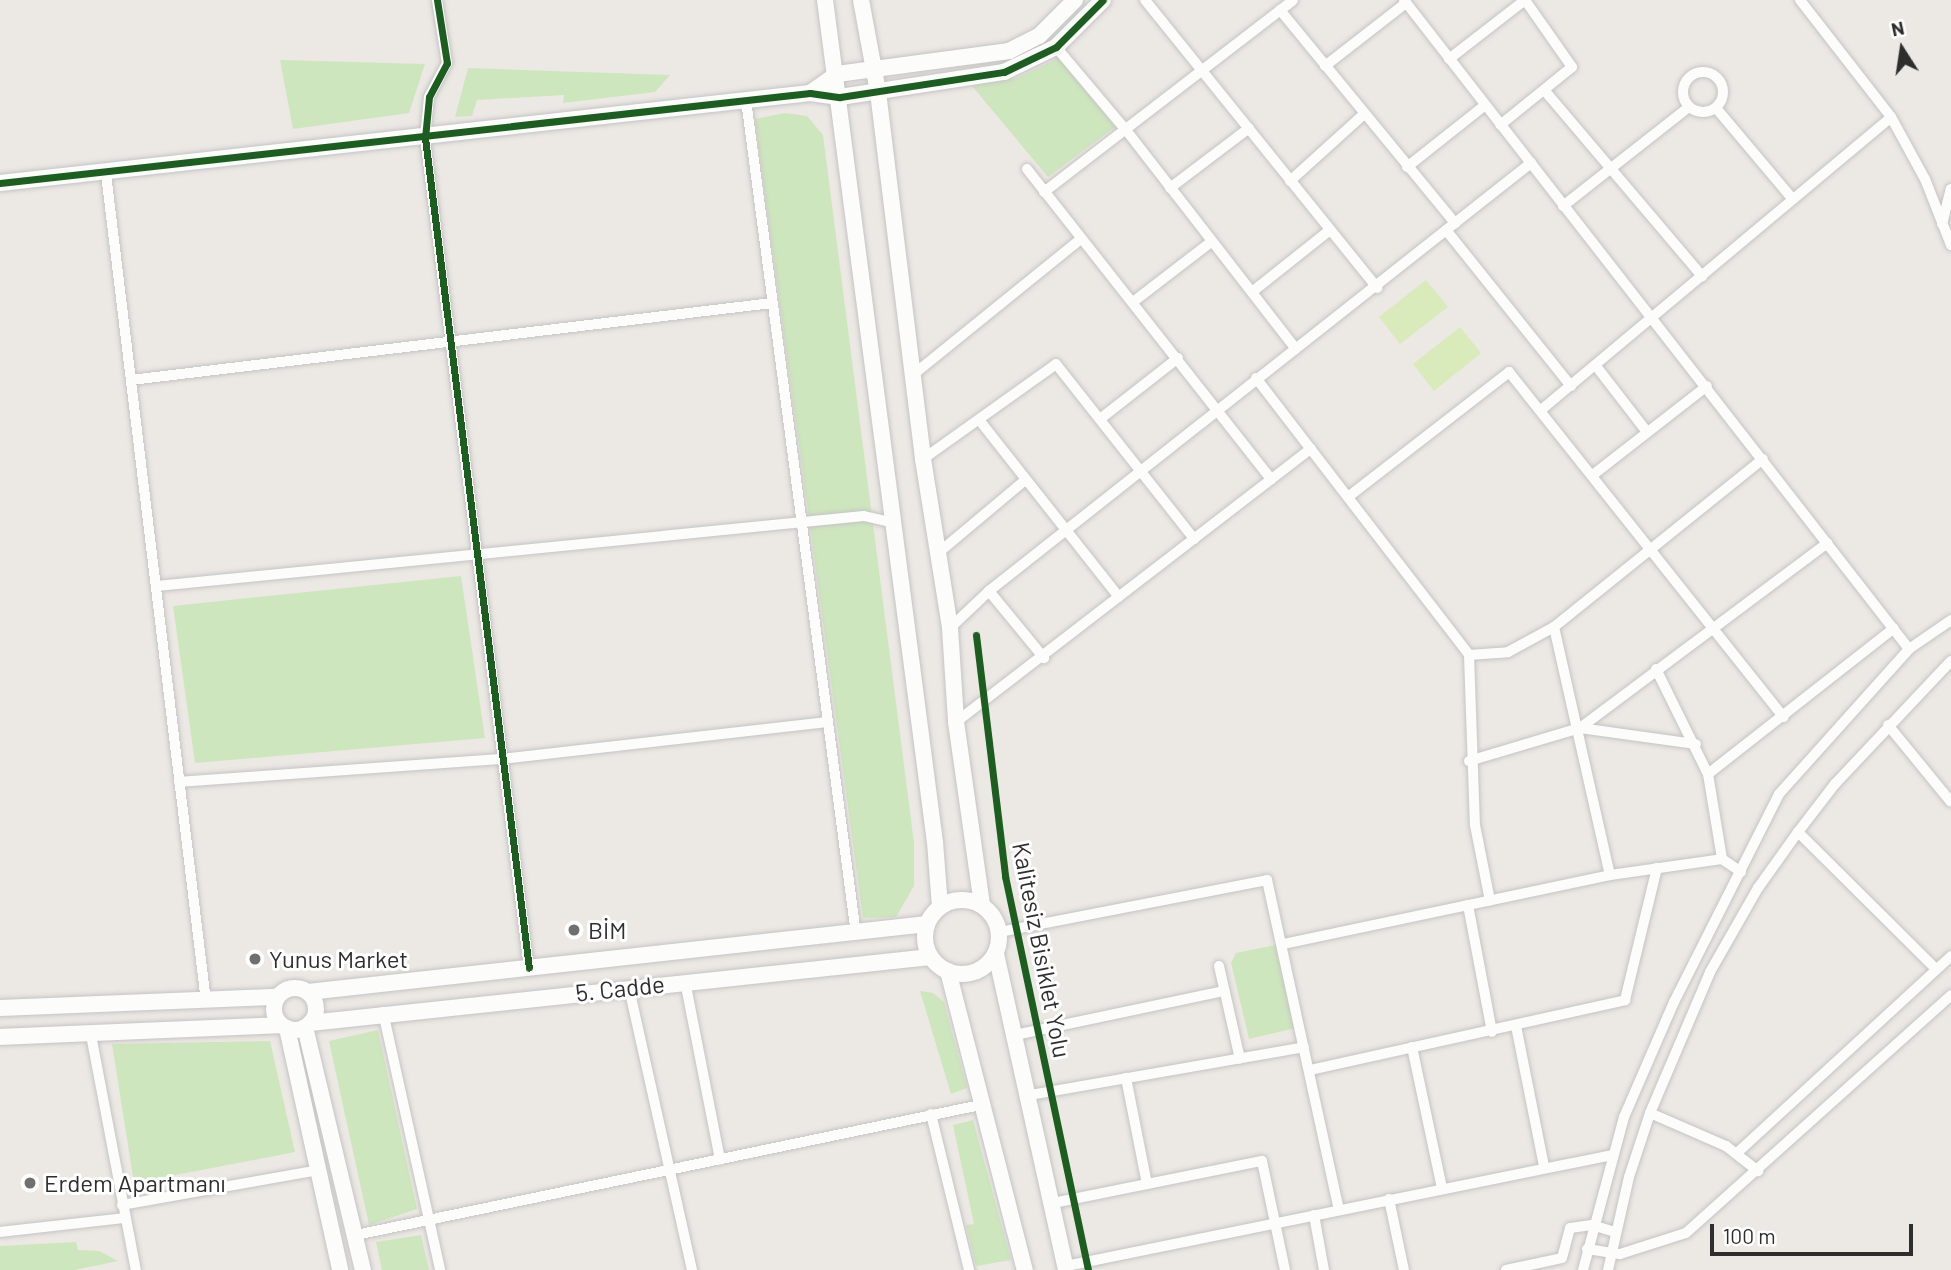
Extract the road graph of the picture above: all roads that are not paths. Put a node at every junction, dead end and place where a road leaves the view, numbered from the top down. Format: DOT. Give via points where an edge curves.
graph roads {
  1 [pos="437,0"];
  2 [pos="825,0"];
  3 [pos="861,0"];
  4 [pos="1076,0"];
  5 [pos="1103,0"];
  6 [pos="1145,0"];
  7 [pos="1293,0"];
  8 [pos="1800,0"];
  9 [pos="1405,1"];
  10 [pos="1280,10"];
  11 [pos="1056,47"];
  12 [pos="1449,59"];
  13 [pos="1325,66"];
  14 [pos="873,70"];
  15 [pos="1205,70"];
  16 [pos="837,74"];
  17 [pos="1545,90"];
  18 [pos="878,92"];
  19 [pos="810,93"];
  20 [pos="840,97"];
  21 [pos="746,100"];
  22 [pos="1484,106"];
  23 [pos="1689,107"];
  24 [pos="1716,108"];
  25 [pos="1363,115"];
  26 [pos="1891,117"];
  27 [pos="1500,125"];
  28 [pos="1249,128"];
  29 [pos="1126,130"];
  30 [pos="425,138"];
  31 [pos="1531,163"];
  32 [pos="1407,167"];
  33 [pos="1027,169"];
  34 [pos="1611,169"];
  35 [pos="106,174"];
  36 [pos="1290,181"];
  37 [pos="0,183"];
  38 [pos="1170,188"];
  39 [pos="1951,189"];
  40 [pos="1044,192"];
  41 [pos="1791,197"];
  42 [pos="1563,205"];
  43 [pos="1947,221"];
  44 [pos="1451,227"];
  45 [pos="1329,230"];
  46 [pos="1081,239"];
  47 [pos="1211,242"];
  48 [pos="1951,246"];
  49 [pos="1702,276"];
  50 [pos="1377,288"];
  51 [pos="1252,292"];
  52 [pos="1133,302"];
  53 [pos="772,303"];
  54 [pos="1653,320"];
  55 [pos="452,343"];
  56 [pos="1296,349"];
  57 [pos="1178,358"];
  58 [pos="1596,366"];
  59 [pos="914,374"];
  60 [pos="1256,379"];
  61 [pos="131,380"];
  62 [pos="1571,386"];
  63 [pos="1707,386"];
  64 [pos="1216,409"];
  65 [pos="1541,410"];
  66 [pos="1100,419"];
  67 [pos="980,421"];
  68 [pos="1647,432"];
  69 [pos="1311,449"];
  70 [pos="923,459"];
  71 [pos="1763,459"];
  72 [pos="1144,471"];
  73 [pos="1594,474"];
  74 [pos="1271,479"];
  75 [pos="1024,481"];
  76 [pos="1348,497"];
  77 [pos="894,523"];
  78 [pos="801,524"];
  79 [pos="1064,533"];
  80 [pos="1194,539"];
  81 [pos="1827,543"];
  82 [pos="1652,548"];
  83 [pos="480,554"];
  84 [pos="937,554"];
  85 [pos="157,586"];
  86 [pos="989,591"];
  87 [pos="1119,597"];
  88 [pos="1951,620"];
  89 [pos="950,628"];
  90 [pos="1554,628"];
  91 [pos="1712,628"];
  92 [pos="1894,628"];
  93 [pos="1909,649"];
  94 [pos="1469,655"];
  95 [pos="1044,658"];
  96 [pos="1951,661"];
  97 [pos="1656,669"];
  98 [pos="1783,717"];
  99 [pos="827,722"];
  100 [pos="956,722"];
  101 [pos="1888,725"];
  102 [pos="1580,728"];
  103 [pos="1696,744"];
  104 [pos="502,759"];
  105 [pos="1469,761"];
  106 [pos="1708,774"];
  107 [pos="179,782"];
  108 [pos="1951,802"];
  109 [pos="1798,832"];
  110 [pos="1722,859"];
  111 [pos="1657,868"];
  112 [pos="1741,872"];
  113 [pos="1610,875"];
  114 [pos="1490,901"];
  115 [pos="982,905"];
  116 [pos="1468,905"];
  117 [pos="940,907"];
  118 [pos="927,924"];
  119 [pos="1000,932"];
  120 [pos="856,934"];
  121 [pos="1283,944"];
  122 [pos="996,954"];
  123 [pos="1951,956"];
  124 [pos="931,957"];
  125 [pos="1219,966"];
  126 [pos="529,968"];
  127 [pos="1935,968"];
  128 [pos="948,971"];
  129 [pos="685,981"];
  130 [pos="629,988"];
  131 [pos="1224,991"];
  132 [pos="308,992"];
  133 [pos="1951,995"];
  134 [pos="278,997"];
  135 [pos="206,1002"];
  136 [pos="0,1008"];
  137 [pos="383,1012"];
  138 [pos="308,1025"];
  139 [pos="284,1026"];
  140 [pos="1516,1026"];
  141 [pos="1492,1032"];
  142 [pos="91,1035"];
  143 [pos="1016,1035"];
  144 [pos="0,1037"];
  145 [pos="1304,1047"];
  146 [pos="1412,1047"];
  147 [pos="1240,1059"];
  148 [pos="1310,1070"];
  149 [pos="1126,1078"];
  150 [pos="1030,1095"];
  151 [pos="985,1104"];
  152 [pos="1650,1113"];
  153 [pos="931,1114"];
  154 [pos="1737,1153"];
  155 [pos="1612,1155"];
  156 [pos="720,1160"];
  157 [pos="1544,1166"];
  158 [pos="319,1170"];
  159 [pos="668,1170"];
  160 [pos="1758,1171"];
  161 [pos="1147,1184"];
  162 [pos="1442,1188"];
  163 [pos="1390,1199"];
  164 [pos="1053,1203"];
  165 [pos="122,1205"];
  166 [pos="1339,1209"];
  167 [pos="1314,1215"];
  168 [pos="125,1218"];
  169 [pos="430,1222"];
  170 [pos="1275,1223"];
  171 [pos="1592,1226"];
  172 [pos="0,1231"];
  173 [pos="1615,1232"];
  174 [pos="356,1235"];
  175 [pos="1587,1249"];
  176 [pos="1611,1254"];
  177 [pos="1066,1268"];
  178 [pos="136,1270"];
  179 [pos="340,1270"];
  180 [pos="363,1270"];
  181 [pos="440,1270"];
  182 [pos="692,1270"];
  183 [pos="969,1270"];
  184 [pos="1025,1270"];
  185 [pos="1285,1270"];
  186 [pos="1324,1270"];
  187 [pos="1404,1270"];
  188 [pos="1506,1270"];
  189 [pos="1583,1270"];
  190 [pos="1608,1270"];
  1 -- 30 [label="street" via="447,63 429,97"];
  2 -- 16 [label="street"];
  3 -- 14 [label="street"];
  4 -- 14 [label="street" via="1039,36 1009,51"];
  5 -- 11 [label="street"];
  6 -- 15 [label="street"];
  7 -- 10 [label="street"];
  8 -- 26 [label="street"];
  9 -- 12 [label="street"];
  9 -- 13 [label="street"];
  10 -- 13 [label="street"];
  10 -- 15 [label="street"];
  11 -- 18 [label="street" via="1004,72"];
  11 -- 29 [label="street"];
  12 -- 17 [label="street" via="1525,0 1572,67"];
  12 -- 22 [label="street"];
  13 -- 25 [label="street"];
  14 -- 16 [label="street"];
  14 -- 18 [label="street"];
  15 -- 28 [label="street"];
  15 -- 29 [label="street"];
  16 -- 19 [label="street"];
  16 -- 20 [label="street"];
  17 -- 27 [label="street"];
  17 -- 34 [label="street"];
  18 -- 20 [label="street"];
  18 -- 59 [label="street"];
  19 -- 20 [label="street"];
  19 -- 21 [label="street"];
  20 -- 77 [label="street"];
  21 -- 30 [label="street"];
  21 -- 53 [label="street"];
  22 -- 27 [label="street"];
  22 -- 32 [label="street"];
  23 -- 24 [label="street" via="1702,112"];
  23 -- 24 [label="street" via="1684,85 1702,71 1713,74 1723,86"];
  23 -- 34 [label="street"];
  24 -- 41 [label="street"];
  25 -- 32 [label="street"];
  25 -- 36 [label="street"];
  26 -- 41 [label="street"];
  26 -- 43 [label="street"];
  27 -- 31 [label="street"];
  28 -- 36 [label="street"];
  28 -- 38 [label="street"];
  29 -- 38 [label="street"];
  29 -- 40 [label="street"];
  30 -- 35 [label="street"];
  30 -- 55 [label="street"];
  31 -- 42 [label="street"];
  31 -- 44 [label="street"];
  32 -- 44 [label="street"];
  33 -- 40 [label="street"];
  34 -- 42 [label="street"];
  34 -- 49 [label="street"];
  35 -- 37 [label="street"];
  35 -- 61 [label="street"];
  36 -- 45 [label="street"];
  38 -- 47 [label="street"];
  39 -- 43 [label="street"];
  40 -- 46 [label="street"];
  41 -- 49 [label="street"];
  42 -- 54 [label="street"];
  43 -- 48 [label="street"];
  44 -- 50 [label="street"];
  44 -- 62 [label="street"];
  45 -- 50 [label="street"];
  45 -- 51 [label="street"];
  46 -- 52 [label="street"];
  46 -- 59 [label="street"];
  47 -- 51 [label="street"];
  47 -- 52 [label="street"];
  49 -- 54 [label="street"];
  50 -- 56 [label="street"];
  51 -- 56 [label="street"];
  52 -- 57 [label="street"];
  53 -- 55 [label="street"];
  53 -- 78 [label="street"];
  54 -- 58 [label="street"];
  54 -- 63 [label="street"];
  55 -- 61 [label="street"];
  55 -- 83 [label="street"];
  56 -- 60 [label="street"];
  57 -- 64 [label="street"];
  57 -- 66 [label="street"];
  58 -- 62 [label="street"];
  58 -- 68 [label="street"];
  59 -- 70 [label="street"];
  60 -- 64 [label="street"];
  60 -- 69 [label="street"];
  61 -- 85 [label="street"];
  62 -- 65 [label="street"];
  63 -- 68 [label="street"];
  63 -- 71 [label="street"];
  64 -- 72 [label="street"];
  64 -- 74 [label="street"];
  65 -- 73 [label="street"];
  65 -- 76 [label="street" via="1510,372"];
  66 -- 67 [label="street" via="1056,365"];
  66 -- 72 [label="street"];
  67 -- 70 [label="street"];
  67 -- 75 [label="street"];
  68 -- 73 [label="street"];
  69 -- 74 [label="street"];
  69 -- 76 [label="street"];
  70 -- 84 [label="street"];
  71 -- 81 [label="street"];
  71 -- 82 [label="street"];
  72 -- 79 [label="street"];
  72 -- 80 [label="street"];
  73 -- 82 [label="street"];
  74 -- 80 [label="street"];
  75 -- 79 [label="street"];
  75 -- 84 [label="street"];
  76 -- 94 [label="street"];
  77 -- 78 [label="street" via="864,516"];
  77 -- 117 [label="street"];
  78 -- 83 [label="street"];
  78 -- 99 [label="street"];
  79 -- 86 [label="street"];
  79 -- 87 [label="street"];
  80 -- 87 [label="street"];
  81 -- 91 [label="street"];
  81 -- 92 [label="street"];
  82 -- 90 [label="street"];
  82 -- 91 [label="street"];
  83 -- 85 [label="street"];
  83 -- 104 [label="street"];
  84 -- 89 [label="street"];
  85 -- 107 [label="street"];
  86 -- 89 [label="street"];
  86 -- 95 [label="street"];
  87 -- 95 [label="street"];
  88 -- 93 [label="street"];
  89 -- 100 [label="street"];
  90 -- 94 [label="street" via="1508,652"];
  90 -- 102 [label="street"];
  91 -- 97 [label="street"];
  91 -- 98 [label="street"];
  92 -- 93 [label="street"];
  92 -- 98 [label="street"];
  93 -- 112 [label="street" via="1779,794"];
  94 -- 105 [label="street"];
  95 -- 100 [label="street"];
  96 -- 101 [label="street"];
  97 -- 102 [label="street"];
  97 -- 103 [label="street"];
  98 -- 106 [label="street"];
  99 -- 104 [label="street"];
  99 -- 120 [label="street"];
  100 -- 115 [label="street"];
  101 -- 108 [label="street"];
  101 -- 109 [label="street"];
  102 -- 103 [label="street"];
  102 -- 105 [label="street"];
  102 -- 113 [label="street"];
  103 -- 106 [label="street"];
  104 -- 107 [label="street"];
  104 -- 126 [label="street"];
  105 -- 114 [label="street" via="1475,825"];
  106 -- 110 [label="street"];
  107 -- 135 [label="street"];
  109 -- 127 [label="street"];
  109 -- 152 [label="street" via="1758,888 1710,972"];
  110 -- 111 [label="street"];
  110 -- 112 [label="street"];
  111 -- 113 [label="street"];
  111 -- 140 [label="street" via="1625,1000"];
  112 -- 155 [label="street" via="1674,1002"];
  113 -- 114 [label="street"];
  114 -- 116 [label="street"];
  115 -- 117 [label="street" via="961,899"];
  115 -- 119 [label="street"];
  116 -- 121 [label="street"];
  116 -- 141 [label="street"];
  117 -- 118 [label="street"];
  118 -- 120 [label="street, 5. Cadde"];
  118 -- 124 [label="street" via="926,947"];
  119 -- 121 [label="street" via="1268,880"];
  119 -- 122 [label="street"];
  120 -- 126 [label="street, 5. Cadde"];
  121 -- 145 [label="street"];
  122 -- 128 [label="street" via="980,970"];
  122 -- 143 [label="street"];
  123 -- 127 [label="street"];
  124 -- 128 [label="street"];
  124 -- 129 [label="street, 5. Cadde"];
  125 -- 131 [label="street"];
  126 -- 132 [label="street, 5. Cadde"];
  127 -- 154 [label="street"];
  128 -- 151 [label="street"];
  129 -- 130 [label="street, 5. Cadde"];
  129 -- 156 [label="street"];
  130 -- 137 [label="street, 5. Cadde"];
  130 -- 159 [label="street"];
  131 -- 143 [label="street"];
  131 -- 147 [label="street"];
  132 -- 134 [label="street" via="292,988"];
  132 -- 138 [label="street" via="316,1007"];
  133 -- 160 [label="street"];
  134 -- 135 [label="street"];
  134 -- 139 [label="street" via="275,1015"];
  135 -- 136 [label="street"];
  137 -- 138 [label="street, 5. Cadde"];
  137 -- 169 [label="street"];
  138 -- 139 [label="street"];
  138 -- 174 [label="street"];
  139 -- 142 [label="street"];
  139 -- 158 [label="street"];
  140 -- 141 [label="street"];
  140 -- 157 [label="street"];
  141 -- 146 [label="street"];
  142 -- 144 [label="street"];
  142 -- 165 [label="street"];
  143 -- 150 [label="street"];
  145 -- 147 [label="street"];
  145 -- 148 [label="street"];
  146 -- 148 [label="street"];
  146 -- 162 [label="street"];
  147 -- 149 [label="street"];
  148 -- 166 [label="street"];
  149 -- 150 [label="street"];
  149 -- 161 [label="street"];
  150 -- 164 [label="street"];
  151 -- 153 [label="street"];
  151 -- 184 [label="street"];
  152 -- 154 [label="street"];
  152 -- 173 [label="street"];
  153 -- 156 [label="street"];
  153 -- 183 [label="street"];
  154 -- 160 [label="street"];
  155 -- 157 [label="street"];
  155 -- 171 [label="street"];
  156 -- 159 [label="street"];
  157 -- 162 [label="street"];
  158 -- 165 [label="street"];
  158 -- 179 [label="street"];
  159 -- 169 [label="street"];
  159 -- 182 [label="street"];
  160 -- 176 [label="street" via="1686,1233 1650,1247"];
  161 -- 164 [label="street"];
  161 -- 170 [label="street" via="1262,1161"];
  162 -- 163 [label="street"];
  163 -- 166 [label="street"];
  163 -- 187 [label="street"];
  164 -- 177 [label="street"];
  165 -- 168 [label="street"];
  166 -- 167 [label="street"];
  167 -- 170 [label="street"];
  167 -- 186 [label="street"];
  168 -- 172 [label="street"];
  168 -- 178 [label="street"];
  169 -- 174 [label="street"];
  169 -- 181 [label="street"];
  170 -- 177 [label="street"];
  170 -- 185 [label="street"];
  171 -- 173 [label="street"];
  171 -- 175 [label="street"];
  171 -- 188 [label="street" via="1570,1228 1562,1258"];
  173 -- 176 [label="street"];
  174 -- 180 [label="street"];
  175 -- 176 [label="street"];
  175 -- 189 [label="street"];
  176 -- 190 [label="street"];
}
